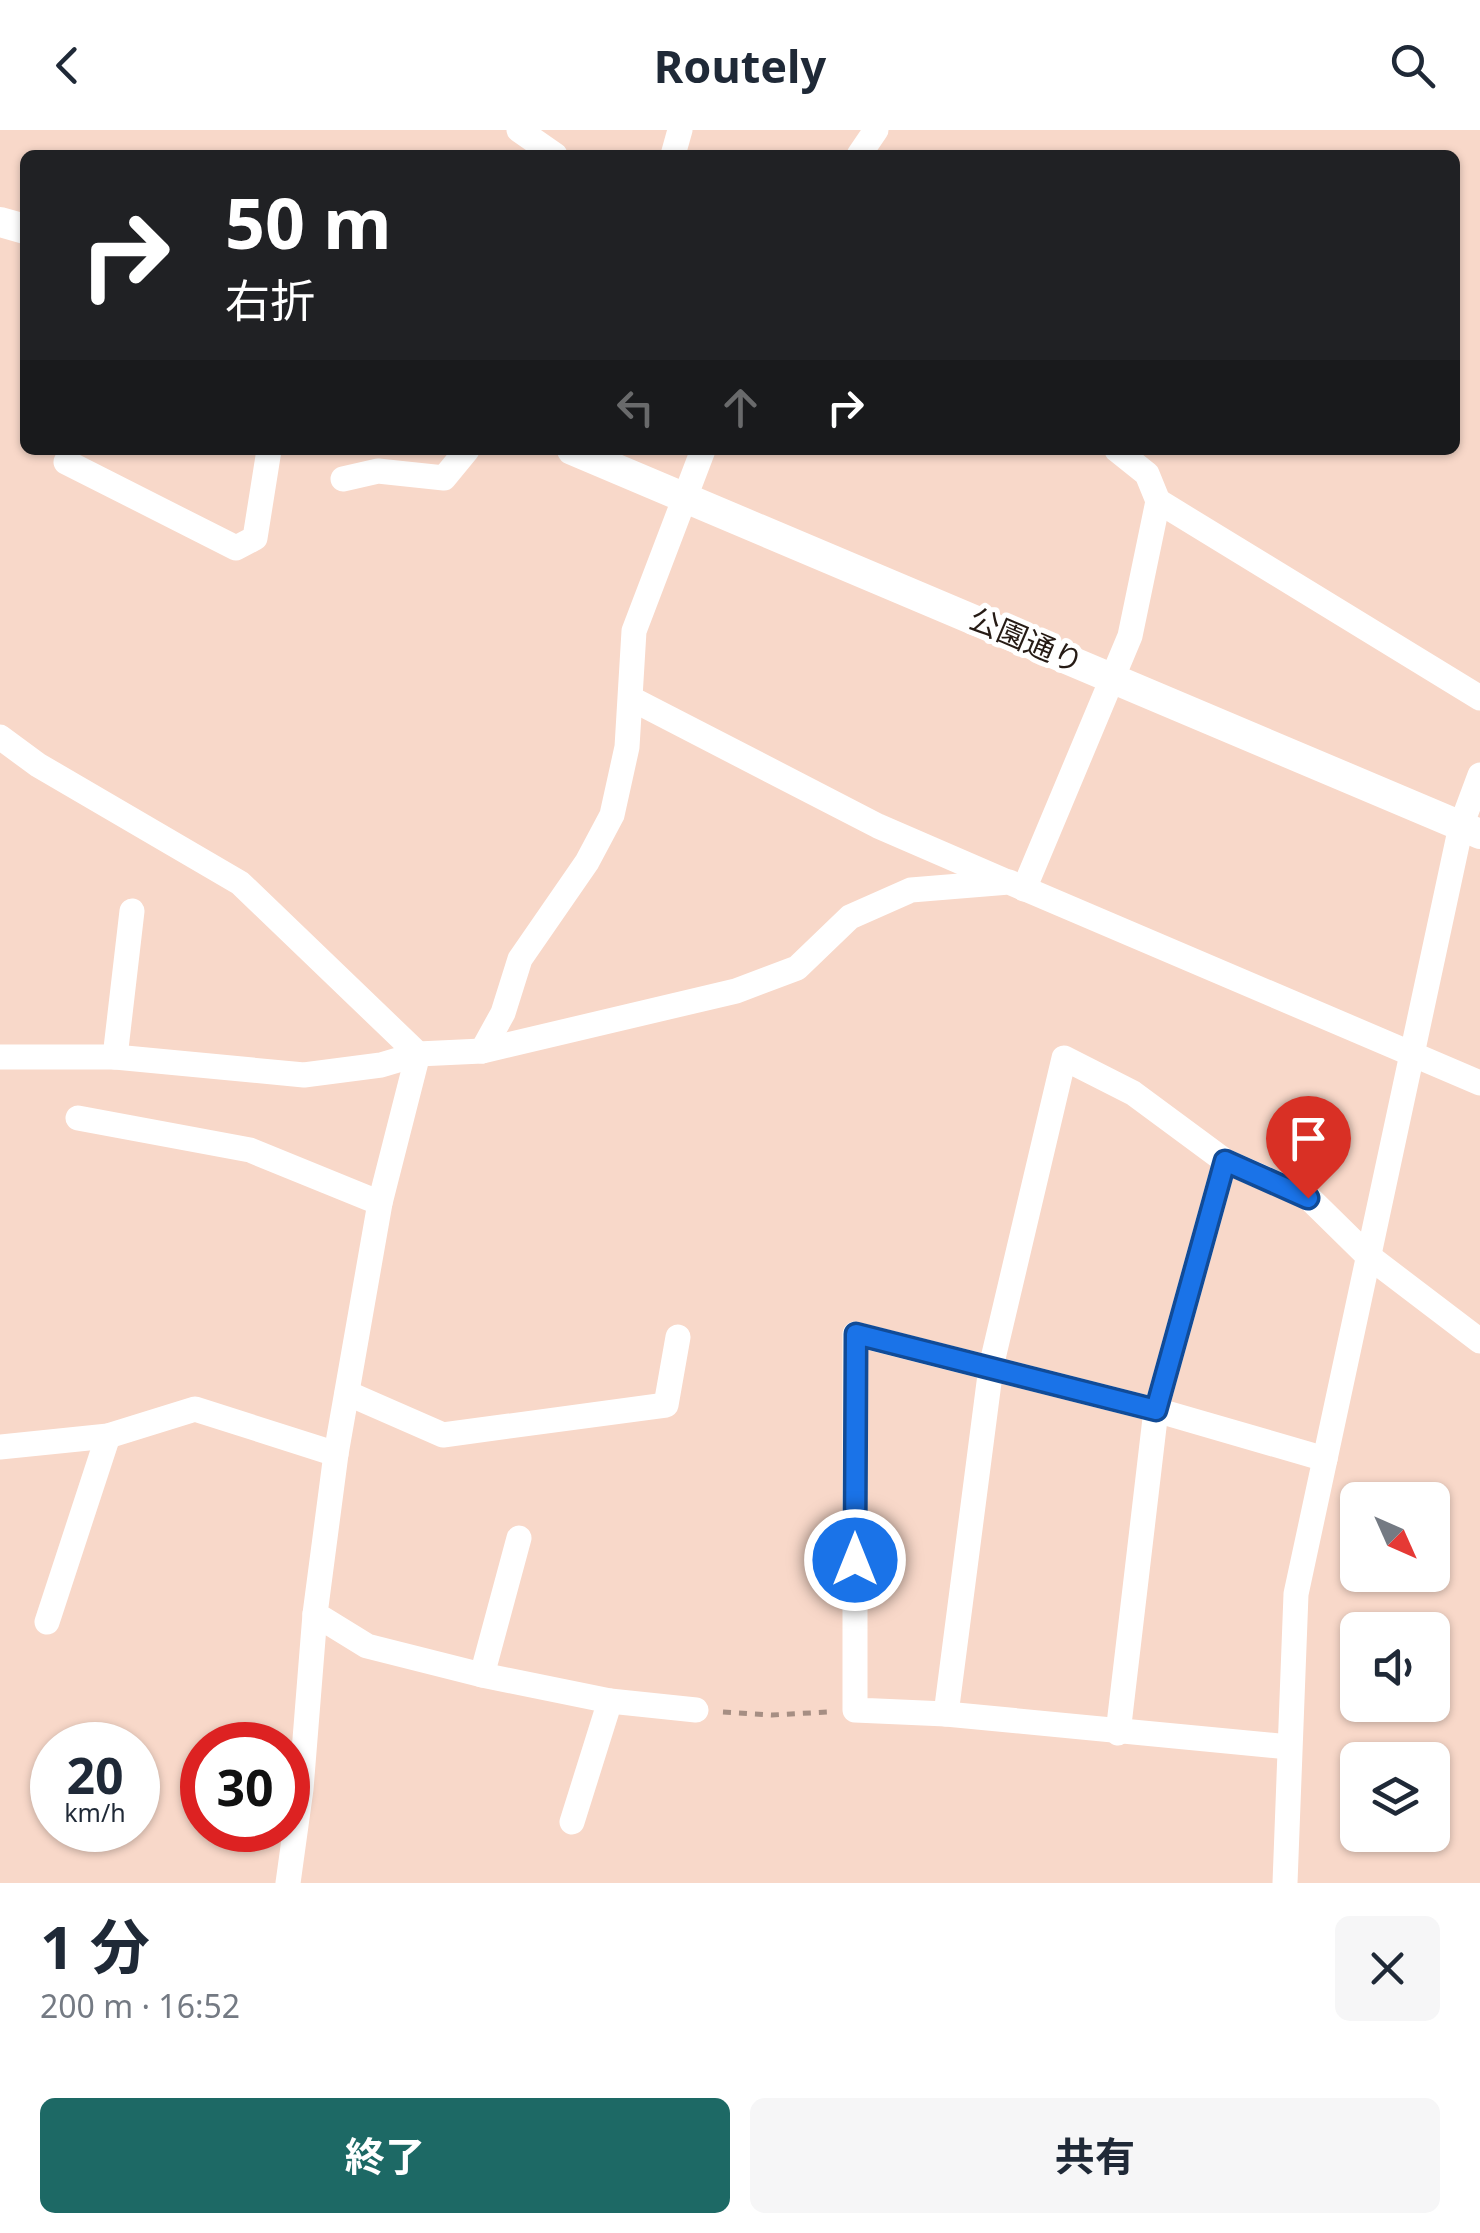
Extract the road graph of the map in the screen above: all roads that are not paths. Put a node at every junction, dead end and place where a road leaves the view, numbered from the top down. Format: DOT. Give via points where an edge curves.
graph roads {
  1 [pos="519,130"];
  2 [pos="548,150"];
  3 [pos="268,455"];
  4 [pos="463,455"];
  5 [pos="584,455"];
  6 [pos="701,455"];
  7 [pos="1123,455"];
  8 [pos="66,462"];
  9 [pos="343,479"];
  10 [pos="683,496"];
  11 [pos="1158,501"];
  12 [pos="1114,678"];
  13 [pos="1480,698"];
  14 [pos="632,699"];
  15 [pos="0,737"];
  16 [pos="1480,775"];
  17 [pos="1470,830"];
  18 [pos="1017,886"];
  19 [pos="132,911"];
  20 [pos="482,1051"];
  21 [pos="418,1054"];
  22 [pos="1412,1054"];
  23 [pos="0,1056"];
  24 [pos="114,1057"];
  25 [pos="1480,1083"];
  26 [pos="78,1118"];
  27 [pos="1225,1161"];
  28 [pos="380,1204"];
  29 [pos="1367,1256"];
  30 [pos="678,1337"];
  31 [pos="1480,1341"];
  32 [pos="990,1367"];
  33 [pos="347,1393"];
  34 [pos="1156,1410"];
  35 [pos="108,1436"];
  36 [pos="0,1447"];
  37 [pos="336,1454"];
  38 [pos="1325,1459"];
  39 [pos="519,1538"];
  40 [pos="315,1614"];
  41 [pos="47,1622"];
  42 [pos="482,1675"];
  43 [pos="610,1701"];
  44 [pos="696,1710"];
  45 [pos="946,1714"];
  46 [pos="1118,1732"];
  47 [pos="1289,1748"];
  48 [pos="572,1822"];
  49 [pos="288,1883"];
  50 [pos="1285,1883"];
  1 -- 2 [label="street"];
  3 -- 8 [label="street" via="254,538 236,548"];
  4 -- 9 [label="street" via="444,478 378,471"];
  5 -- 10 [label="street, 公園通り"];
  6 -- 10 [label="street"];
  7 -- 11 [label="street" via="1147,474"];
  10 -- 12 [label="street, 公園通り"];
  10 -- 14 [label="street" via="634,631"];
  11 -- 12 [label="street" via="1130,636"];
  11 -- 13 [label="street"];
  12 -- 17 [label="street, 公園通り"];
  12 -- 18 [label="street"];
  14 -- 18 [label="street" via="878,826"];
  14 -- 20 [label="street" via="612,815 520,959"];
  15 -- 21 [label="street" via="240,883"];
  16 -- 17 [label="street"];
  17 -- 22 [label="street"];
  18 -- 20 [label="street" via="911,890 850,917 797,968 736,992"];
  18 -- 22 [label="street"];
  19 -- 24 [label="street"];
  20 -- 21 [label="street"];
  21 -- 24 [label="street" via="304,1075"];
  21 -- 28 [label="street"];
  22 -- 25 [label="street"];
  22 -- 29 [label="street"];
  23 -- 24 [label="street"];
  26 -- 28 [label="street" via="250,1150"];
  27 -- 29 [label="street" via="1308,1198"];
  27 -- 32 [label="street" via="1133,1093 1064,1058"];
  27 -- 34 [label="street"];
  28 -- 33 [label="street"];
  29 -- 31 [label="street"];
  29 -- 38 [label="street"];
  30 -- 33 [label="street" via="666,1405 443,1435"];
  32 -- 34 [label="street"];
  32 -- 45 [label="street"];
  32 -- 45 [label="street" via="856,1334 855,1710"];
  33 -- 37 [label="street"];
  34 -- 38 [label="street"];
  34 -- 46 [label="street"];
  35 -- 36 [label="street"];
  35 -- 37 [label="street" via="195,1409"];
  35 -- 41 [label="street"];
  37 -- 40 [label="street"];
  38 -- 47 [label="street" via="1296,1594"];
  39 -- 42 [label="street"];
  40 -- 42 [label="street" via="367,1646"];
  40 -- 49 [label="street"];
  42 -- 43 [label="street"];
  43 -- 44 [label="street"];
  43 -- 48 [label="street"];
  45 -- 46 [label="street"];
  46 -- 47 [label="street"];
  47 -- 50 [label="street"];
}
